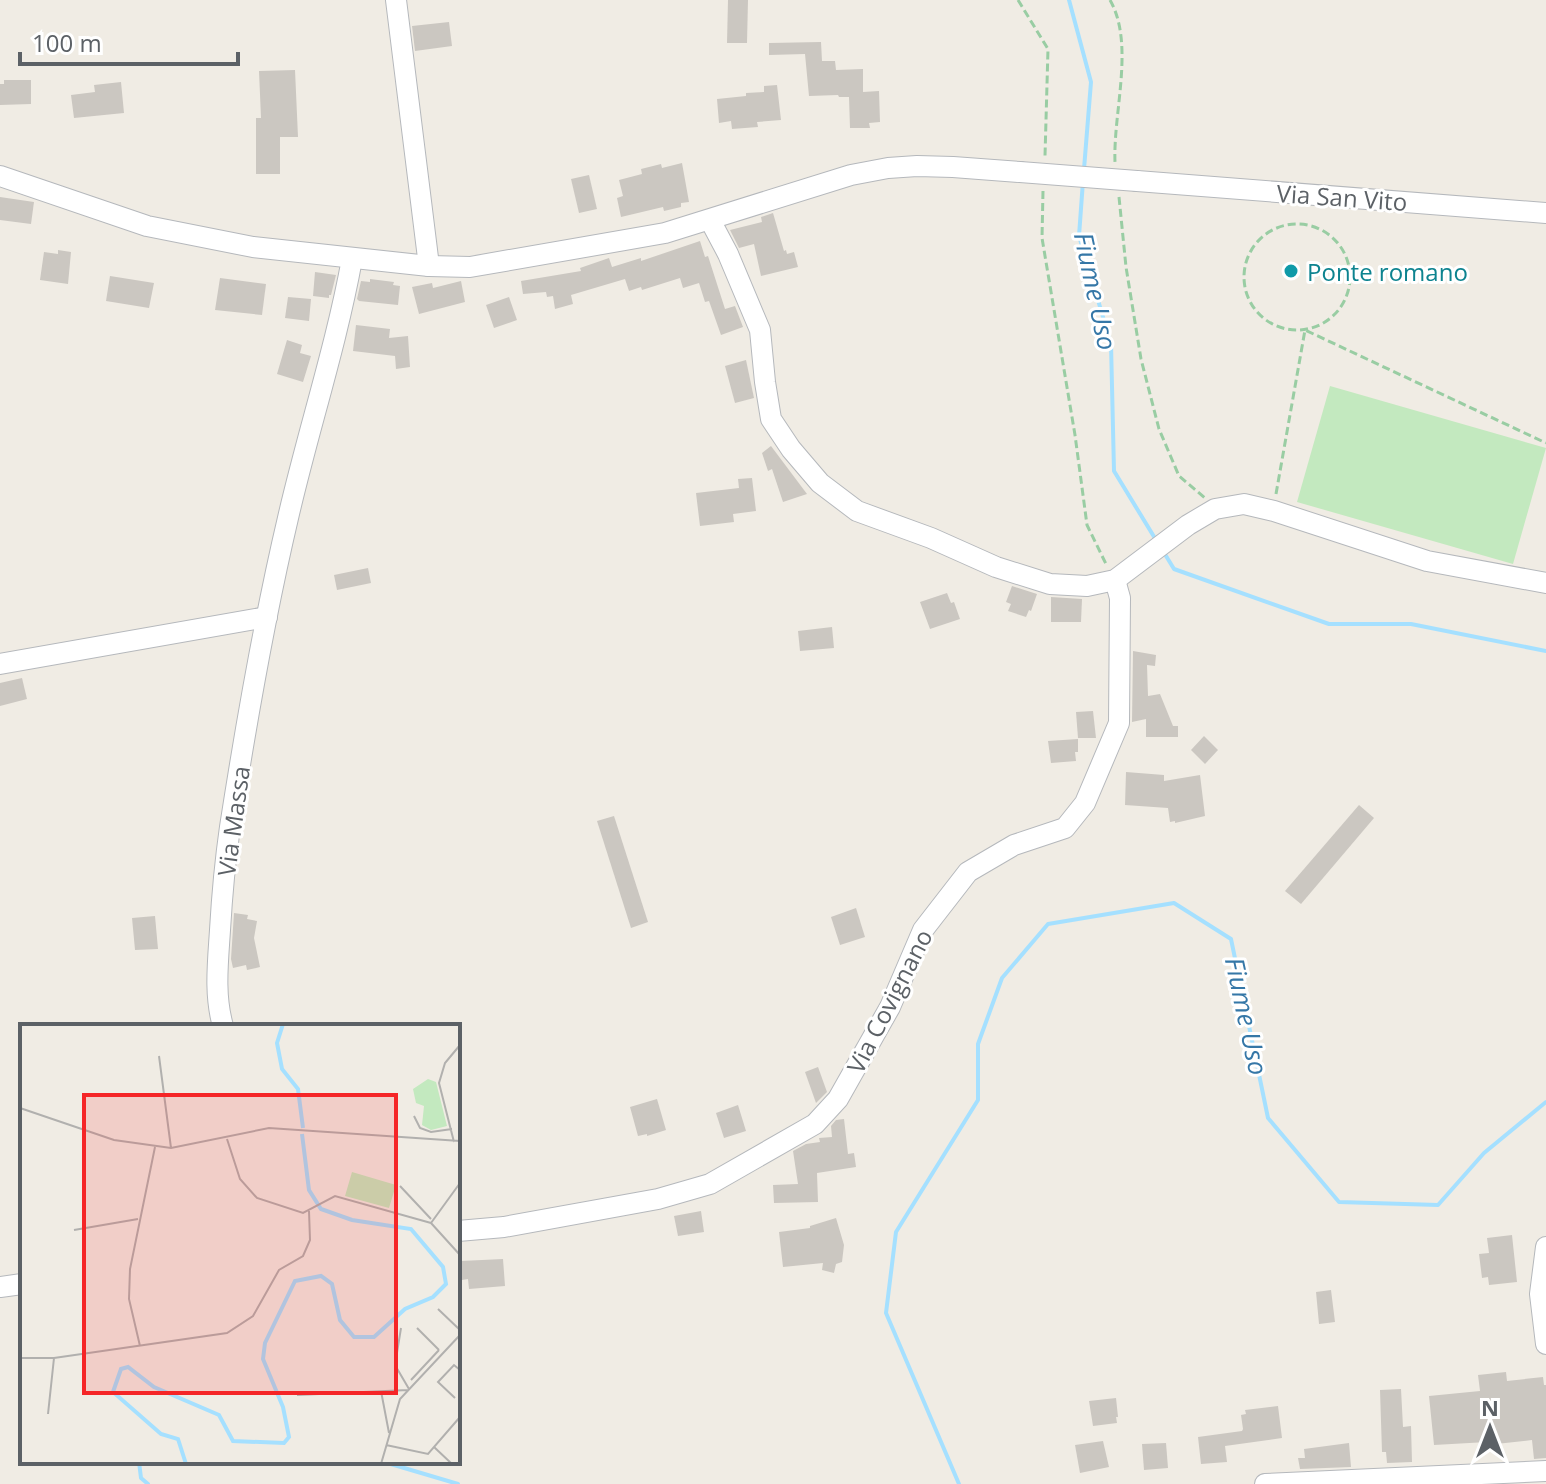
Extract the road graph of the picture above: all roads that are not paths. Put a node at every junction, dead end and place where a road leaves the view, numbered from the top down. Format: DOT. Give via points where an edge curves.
graph roads {
  1 [pos="396,0"];
  2 [pos="0,176"];
  3 [pos="1546,213"];
  4 [pos="710,220"];
  5 [pos="352,259"];
  6 [pos="429,266"];
  7 [pos="1115,580"];
  8 [pos="1546,583"];
  9 [pos="267,617"];
  10 [pos="0,664"];
  11 [pos="223,1024"];
  12 [pos="460,1231"];
  13 [pos="1546,1247"];
  14 [pos="20,1284"];
  15 [pos="0,1287"];
  16 [pos="1546,1344"];
  17 [pos="1546,1471"];
  18 [pos="1475,1479"];
  19 [pos="1265,1484"];
  1 -- 6 [label="street"];
  2 -- 5 [label="street, Via San Vito" via="147,226"];
  3 -- 4 [label="street, Via San Vito, bridge" via="917,166 851,175"];
  4 -- 6 [label="street, Via San Vito" via="520,259 470,267"];
  4 -- 7 [label="street" via="760,330 771,419 820,483 857,511 996,567 1050,584 1087,586"];
  5 -- 6 [label="street, Via San Vito"];
  5 -- 9 [label="street, Via Massa"];
  7 -- 8 [label="street" via="1215,509 1244,504 1427,561"];
  7 -- 12 [label="street, Via Covignano" via="1120,598 1119,723 1085,803 1065,828 1014,845 968,872 923,930 890,1007 838,1099 815,1124 710,1184 684,1192"];
  9 -- 10 [label="street"];
  9 -- 11 [label="street, Via Massa" via="224,868 217,975"];
  13 -- 16 [label="street" via="1540,1294"];
  14 -- 15 [label="street"];
  17 -- 18 [label="street"];
  18 -- 19 [label="street"];
}
